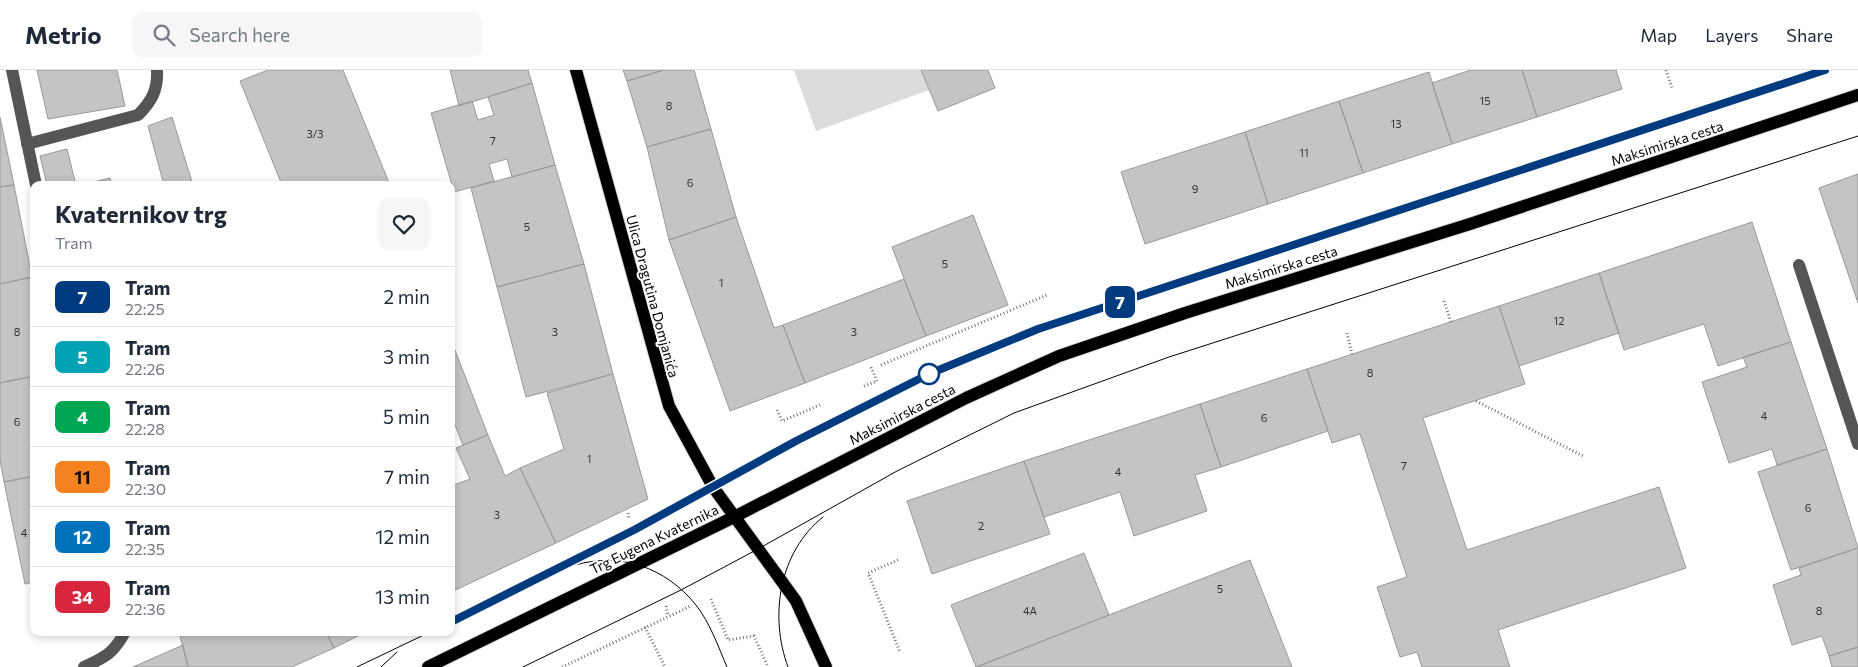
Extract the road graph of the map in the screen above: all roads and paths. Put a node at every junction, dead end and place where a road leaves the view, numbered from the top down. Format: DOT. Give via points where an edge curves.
graph roads {
  1 [pos="12,70"];
  2 [pos="157,70"];
  3 [pos="576,70"];
  4 [pos="1666,70"];
  5 [pos="1672,88"];
  6 [pos="1858,96"];
  7 [pos="27,144"];
  8 [pos="35,181"];
  9 [pos="1799,265"];
  10 [pos="1047,294"];
  11 [pos="1444,302"];
  12 [pos="1451,322"];
  13 [pos="1347,333"];
  14 [pos="1352,354"];
  15 [pos="870,365"];
  16 [pos="881,365"];
  17 [pos="864,386"];
  18 [pos="1476,401"];
  19 [pos="822,404"];
  20 [pos="777,410"];
  21 [pos="1858,444"];
  22 [pos="1583,456"];
  23 [pos="628,513"];
  24 [pos="734,517"];
  25 [pos="629,519"];
  26 [pos="898,560"];
  27 [pos="711,600"];
  28 [pos="666,606"];
  29 [pos="691,606"];
  30 [pos="668,616"];
  31 [pos="645,627"];
  32 [pos="123,636"];
  33 [pos="900,652"];
  34 [pos="84,667"];
  35 [pos="428,667"];
  36 [pos="562,667"];
  37 [pos="665,667"];
  38 [pos="768,667"];
  39 [pos="826,667"];
  1 -- 7 [label="street"];
  2 -- 7 [label="street" via="158,85 150,103 138,115"];
  3 -- 24 [label="main road, Ulica Dragutina Domjanića" via="669,406 708,479"];
  4 -- 5 [label="path"];
  6 -- 24 [label="main road, Maksimirska cesta" via="1060,356 966,398"];
  7 -- 8 [label="street"];
  9 -- 21 [label="street"];
  10 -- 16 [label="path"];
  11 -- 12 [label="path"];
  13 -- 14 [label="path"];
  15 -- 17 [label="path" via="877,381"];
  18 -- 22 [label="path"];
  19 -- 20 [label="path" via="782,421"];
  23 -- 25 [label="path"];
  24 -- 35 [label="main road, Trg Eugena Kvaternika"];
  24 -- 39 [label="main road, Trg Eugena Kvaternika" via="796,601"];
  26 -- 33 [label="path" via="868,573"];
  27 -- 38 [label="path" via="728,640 754,636"];
  28 -- 30 [label="path"];
  29 -- 30 [label="path"];
  30 -- 31 [label="path"];
  31 -- 36 [label="path"];
  31 -- 37 [label="path"];
  32 -- 34 [label="street" via="117,648 107,656"];
}
